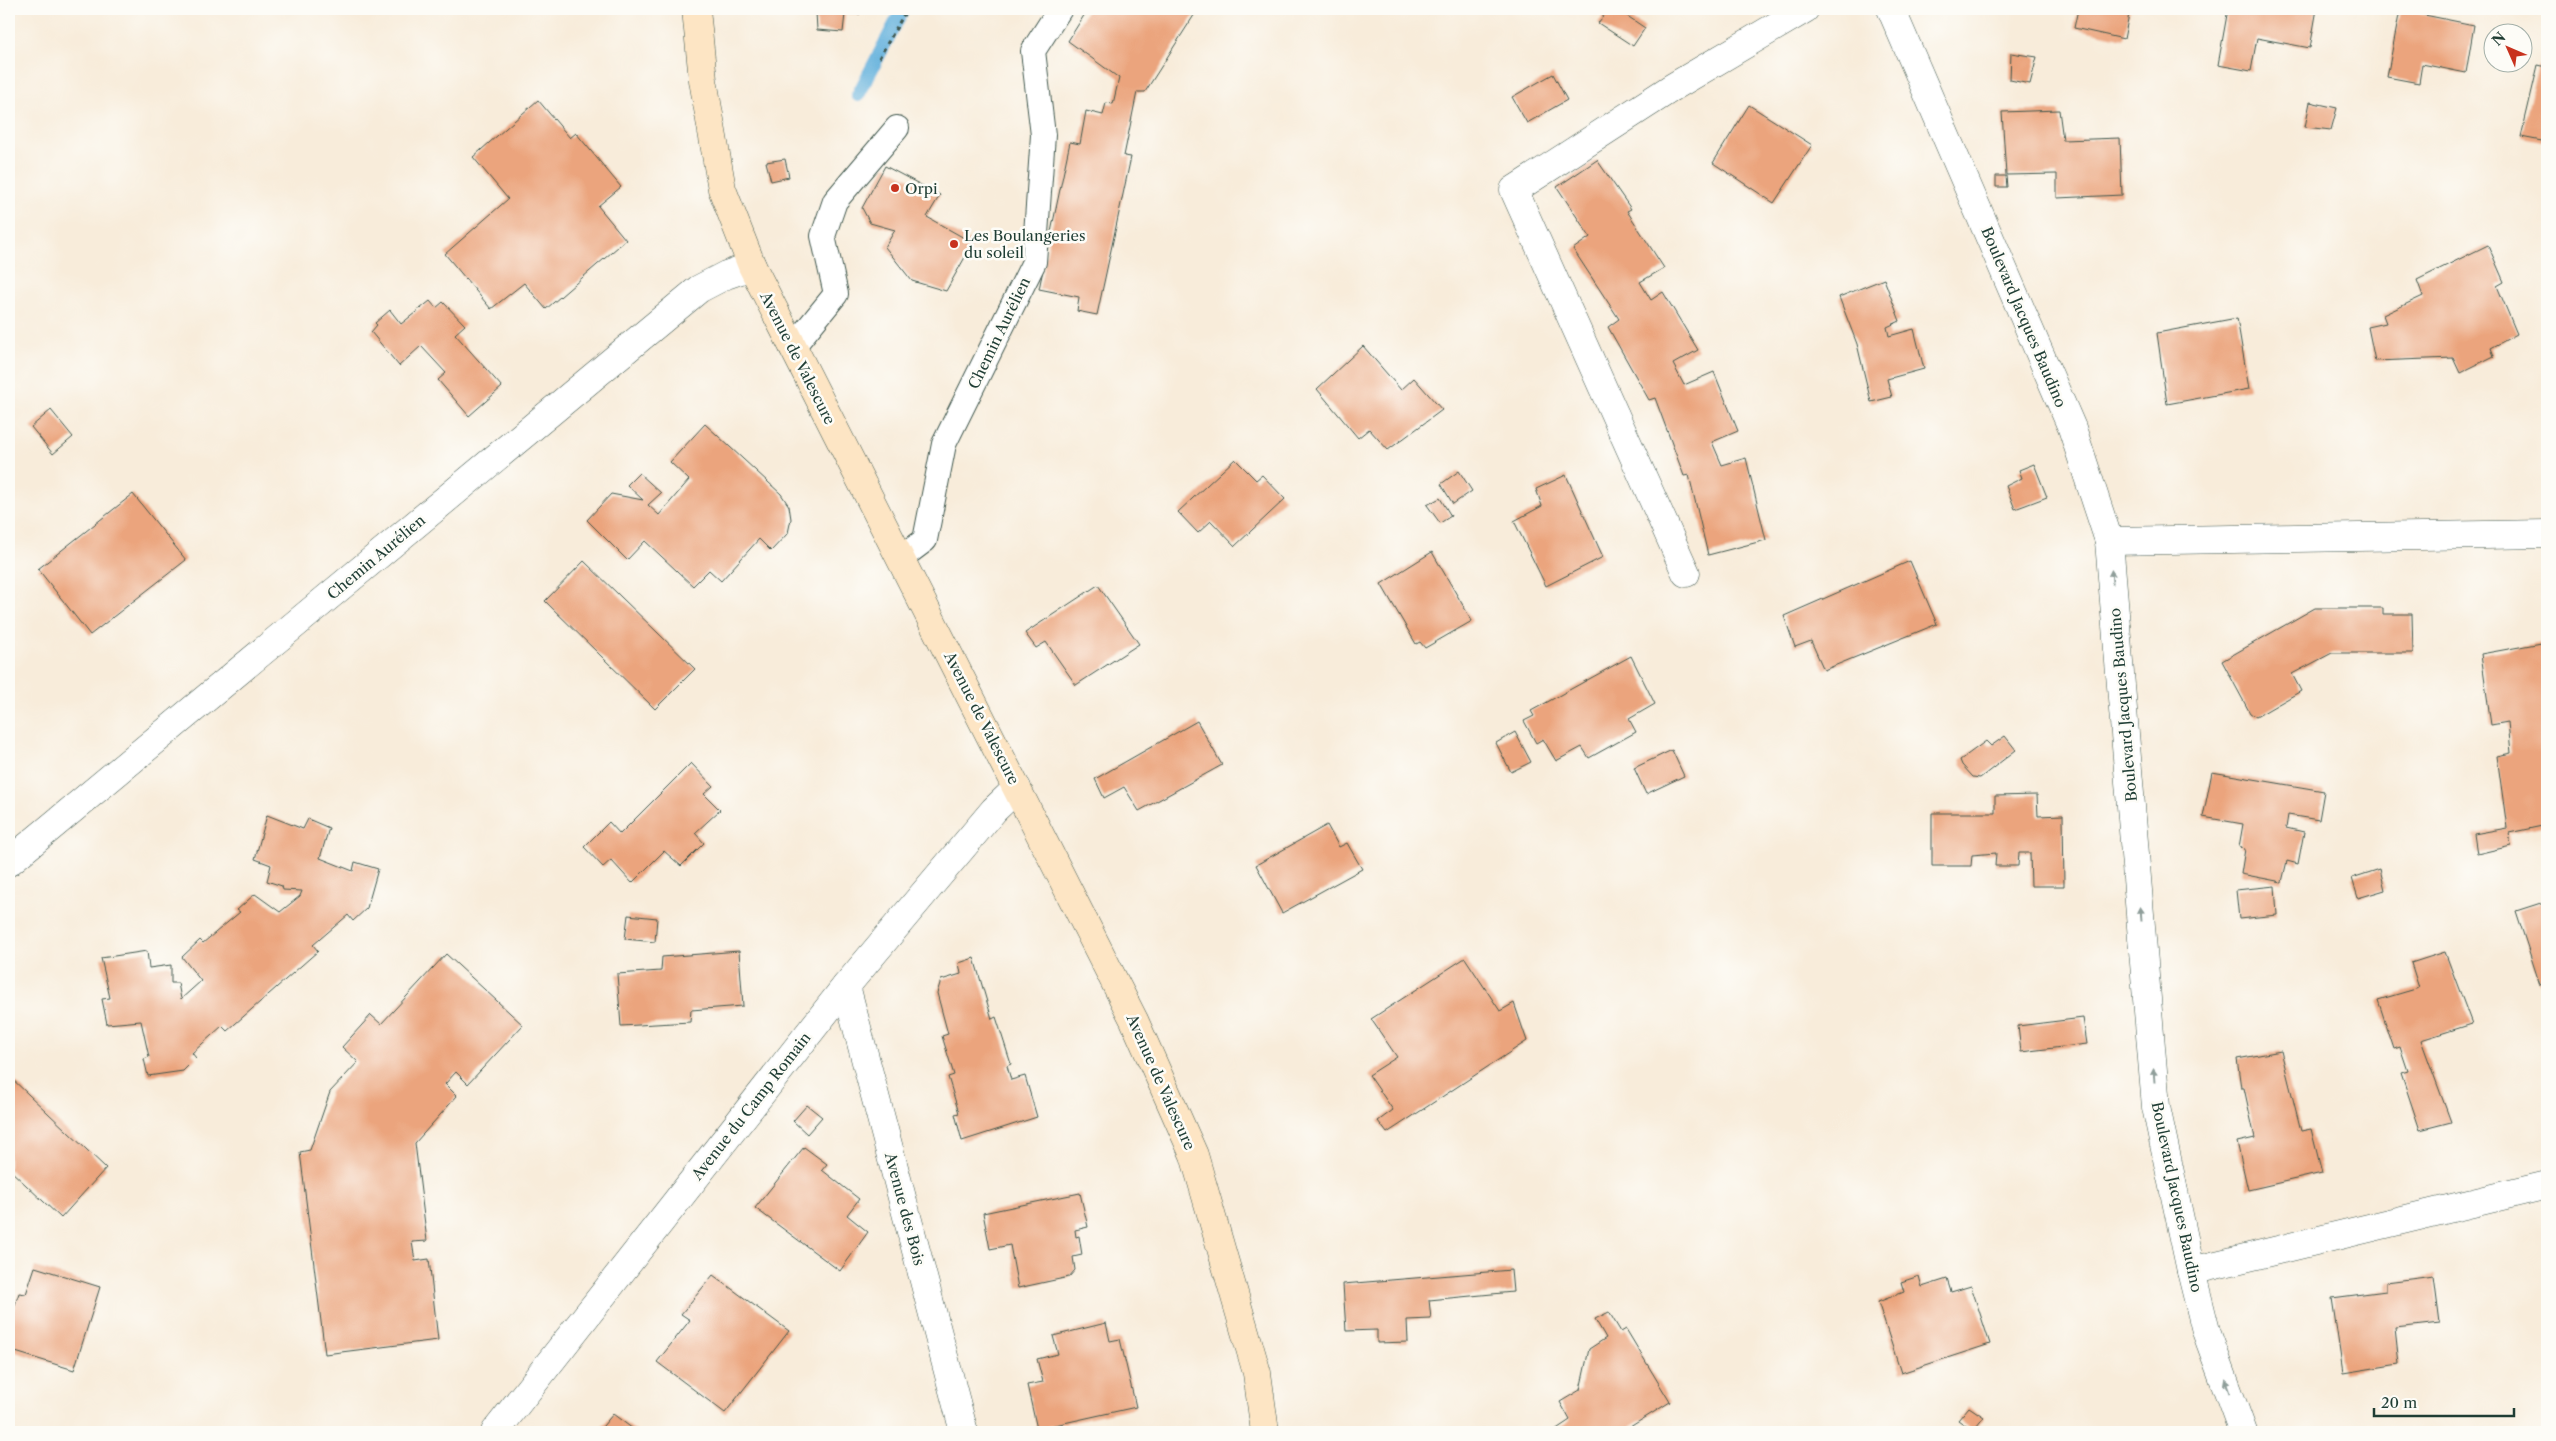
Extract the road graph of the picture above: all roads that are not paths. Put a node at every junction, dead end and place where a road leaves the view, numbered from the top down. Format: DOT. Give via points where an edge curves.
graph roads {
  1 [pos="696,9"];
  2 [pos="1060,9"];
  3 [pos="1805,9"];
  4 [pos="1891,9"];
  5 [pos="897,128"];
  6 [pos="752,266"];
  7 [pos="792,348"];
  8 [pos="2547,534"];
  9 [pos="2109,541"];
  10 [pos="901,558"];
  11 [pos="1686,573"];
  12 [pos="1017,788"];
  13 [pos="9,862"];
  14 [pos="846,986"];
  15 [pos="2547,1186"];
  16 [pos="2191,1271"];
  17 [pos="495,1432"];
  18 [pos="964,1432"];
  19 [pos="1265,1432"];
  20 [pos="2243,1432"];
  1 -- 6 [label="main road, Avenue de Valescure" via="703,80 722,189"];
  2 -- 10 [label="lane, Chemin Aurélien" via="1033,51 1043,135 1034,262 944,444 925,540"];
  3 -- 11 [label="street" via="1673,87 1514,190"];
  4 -- 9 [label="street, Boulevard Jacques Baudino" via="2072,428"];
  5 -- 7 [label="lane" via="835,200 823,236 836,294"];
  6 -- 7 [label="main road, Avenue de Valescure"];
  6 -- 13 [label="street, Chemin Aurélien" via="726,275 699,290"];
  7 -- 10 [label="main road, Avenue de Valescure"];
  8 -- 9 [label="street"];
  16 -- 9 [label="street, Boulevard Jacques Baudino, one-way" via="2156,1107"];
  10 -- 12 [label="main road, Avenue de Valescure"];
  12 -- 14 [label="street, Avenue du Camp Romain" via="994,810"];
  12 -- 19 [label="main road, Avenue de Valescure" via="1134,1020 1194,1155 1257,1373"];
  14 -- 17 [label="street, Avenue du Camp Romain"];
  14 -- 18 [label="street, Avenue des Bois"];
  15 -- 16 [label="street"];
  20 -- 16 [label="street, Boulevard Jacques Baudino, one-way" via="2206,1331"];
}
